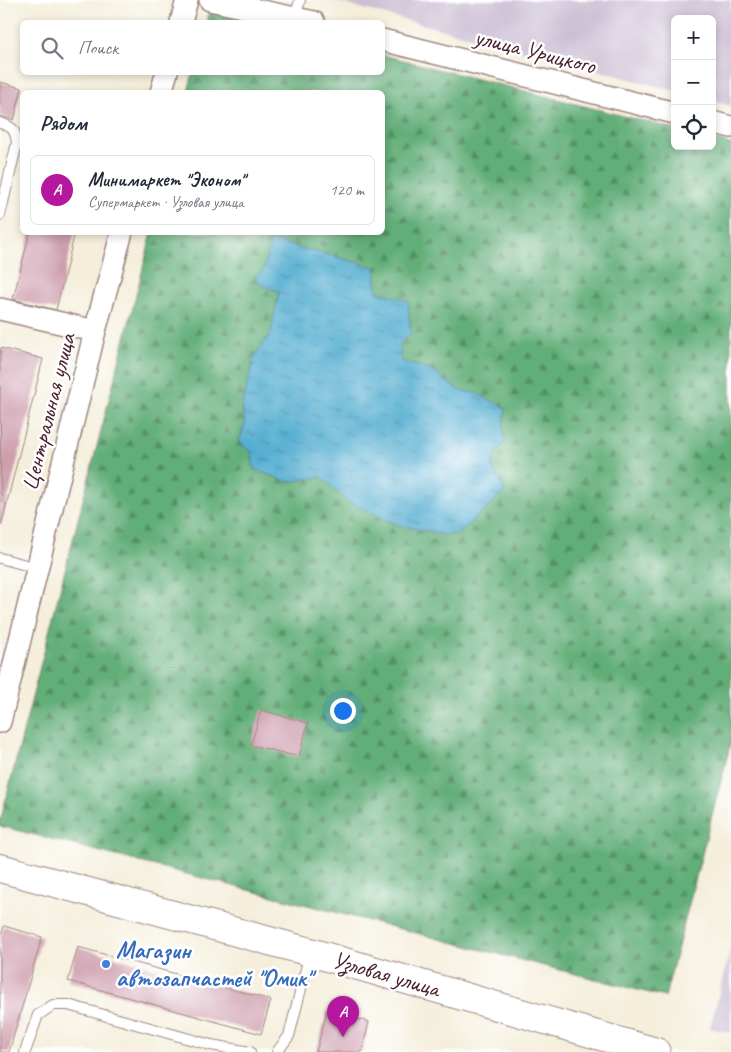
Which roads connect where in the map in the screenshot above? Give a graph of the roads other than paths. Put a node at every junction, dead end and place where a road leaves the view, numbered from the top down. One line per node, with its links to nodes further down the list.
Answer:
1 (187, 0): 4 (street)
2 (210, 0): 3 (street)
3 (303, 13)
4 (182, 20)
5 (385, 41): 8 (street, улица Урицкого)
6 (166, 75): 7 (street)
7 (162, 90)
8 (671, 112)
9 (0, 123): 12 (lane)
10 (716, 123): 11 (street)
11 (731, 127)
12 (0, 215)
13 (121, 235): 15 (street, Центральная улица)
14 (0, 309): 15 (street)
15 (95, 331): 17 (street, Центральная улица)
16 (0, 558): 17 (lane)
17 (37, 568): 18 (street, Центральная улица)
18 (0, 722)
19 (0, 868): 20 (street, Узловая улица)
20 (310, 952): 23 (lane); 24 (street, Узловая улица)
21 (25, 1052): 22 (lane)
22 (250, 1052)
23 (277, 1052)
24 (656, 1052)

